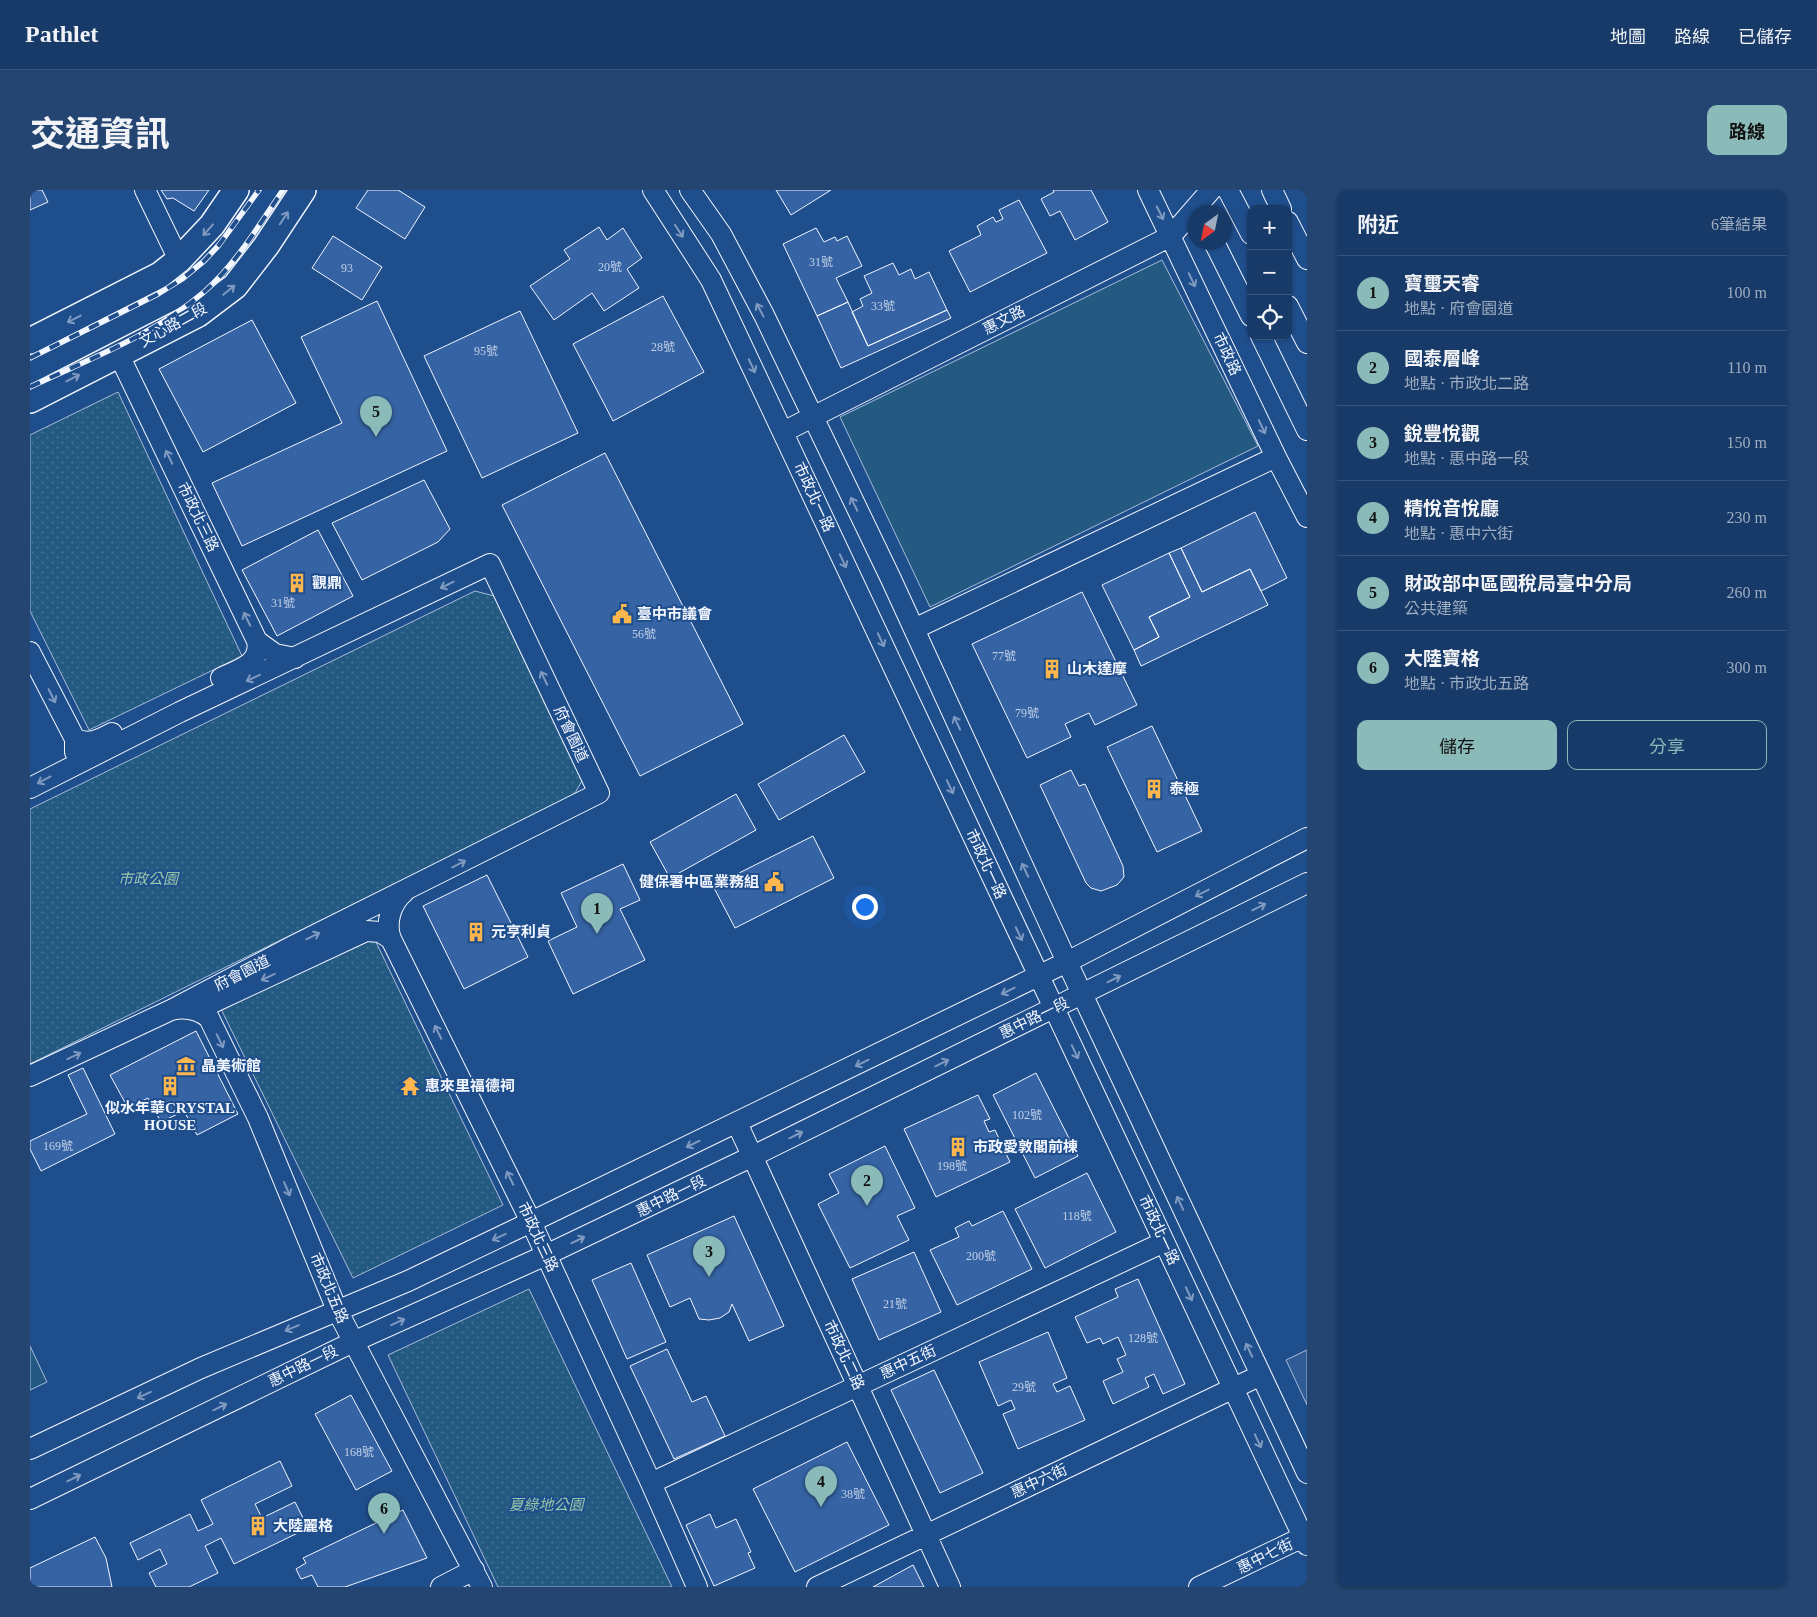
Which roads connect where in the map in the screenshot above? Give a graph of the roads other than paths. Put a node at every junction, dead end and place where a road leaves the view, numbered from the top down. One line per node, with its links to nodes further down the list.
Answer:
1 (145, 190): 17 (street)
2 (236, 190): 17 (main road, one-way to 17)
3 (303, 190): 23 (main road, 文心路二段, one-way to 3)
4 (653, 190): 27 (street, 市政北一路, one-way to 27)
5 (690, 190): 25 (street, 市政北一路, one-way to 5)
6 (1148, 190): 14 (street, 市政路, one-way to 14)
7 (1211, 190): 10 (street, 惠文路)
8 (1228, 190): 12 (street)
9 (1272, 190): 11 (street)
10 (1195, 203): 14 (street, 惠文路)
11 (1280, 205)
12 (1247, 226)
13 (1292, 230): 16 (street)
14 (1171, 236): 25 (street, 惠文路); 28 (street, 市政路, one-way to 28)
15 (1218, 250): 18 (street)
16 (1307, 258)
17 (180, 260): 21 (main road, one-way to 21)
18 (1247, 308)
19 (1292, 314): 22 (street)
20 (1263, 340): 26 (street)
21 (30, 342)
22 (1307, 343)
23 (119, 355): 24 (main road, 文心路二段, one-way to 23); 31 (street, 市政北三路, one-way to 23)
24 (30, 400)
25 (811, 417): 27 (street, 惠文路); 30 (street, 市政北一路, one-way to 25)
26 (1307, 430)
27 (783, 432): 44 (street, 市政北一路, one-way to 44)
28 (1276, 457): 29 (street, 市政路); 30 (street)
29 (1307, 517)
30 (914, 629): 43 (street, 市政北一路, one-way to 30)
31 (257, 641): 33 (street); 34 (street)
32 (30, 652): 35 (street, one-way to 35)
33 (294, 658): 34 (street, 府會園道, one-way to 34); 40 (street, 府會園道, one-way to 33)
34 (178, 706): 35 (street); 36 (street, 府會園道)
35 (74, 739): 36 (street)
36 (66, 768): 37 (street, 府會園道, one-way to 37)
37 (30, 788)
38 (1307, 838): 43 (street, one-way to 43)
39 (1307, 883): 45 (street, 惠中路一段, one-way to 39)
40 (404, 892): 41 (street, 市政北三路); 42 (street, 府會園道, one-way to 40)
41 (391, 939): 42 (street); 52 (street, 市政北三路, one-way to 41)
42 (297, 954): 47 (street, 府會園道); 48 (street, one-way to 48)
43 (1067, 962): 44 (street); 45 (street, 市政北一路)
44 (1039, 976): 46 (street, 市政北一路); 50 (street, one-way to 50)
45 (1082, 994): 46 (street, 惠中路一段); 57 (street, 市政北一路, one-way to 45)
46 (1054, 1008): 51 (street, 惠中路一段, one-way to 46); 53 (street, 市政北一路, one-way to 53)
47 (171, 1010): 48 (street); 49 (street, 府會園道, one-way to 47)
48 (208, 1018): 55 (street, 市政北五路, one-way to 55)
49 (30, 1076)
50 (737, 1123): 51 (street, 市政北二路); 52 (street, one-way to 52)
51 (753, 1156): 54 (street, 惠中路一段, one-way to 51); 58 (street, 市政北二路)
52 (531, 1222): 54 (street, 市政北三路); 55 (street, one-way to 55)
53 (1164, 1242): 58 (street, 惠中五街); 59 (street, 市政北一路, one-way to 59)
54 (546, 1255): 56 (street, 惠中路一段, one-way to 54); 62 (street, 市政北三路)
55 (337, 1310): 56 (street, 市政北五路); 60 (street, one-way to 60)
56 (353, 1342): 63 (street, 惠中路一段, one-way to 56); 66 (street, 市政北五路)
57 (1261, 1375): 59 (street, 惠中六街); 61 (street, 市政北一路)
58 (858, 1386): 62 (street, 惠中五街); 64 (street, 市政北二路)
59 (1234, 1388): 64 (street, 惠中六街); 65 (street, 市政北一路, one-way to 65)
60 (30, 1449)
61 (1307, 1473)
62 (652, 1483): 68 (street, 市政北三路)
63 (30, 1499)
64 (926, 1535): 69 (street, 惠中六街); 70 (street, 市政北二路)
65 (1305, 1541): 71 (street, 惠中七街)
66 (478, 1579): 67 (street)
67 (441, 1587)
68 (697, 1587)
69 (817, 1587)
70 (950, 1587)
71 (1199, 1587)

